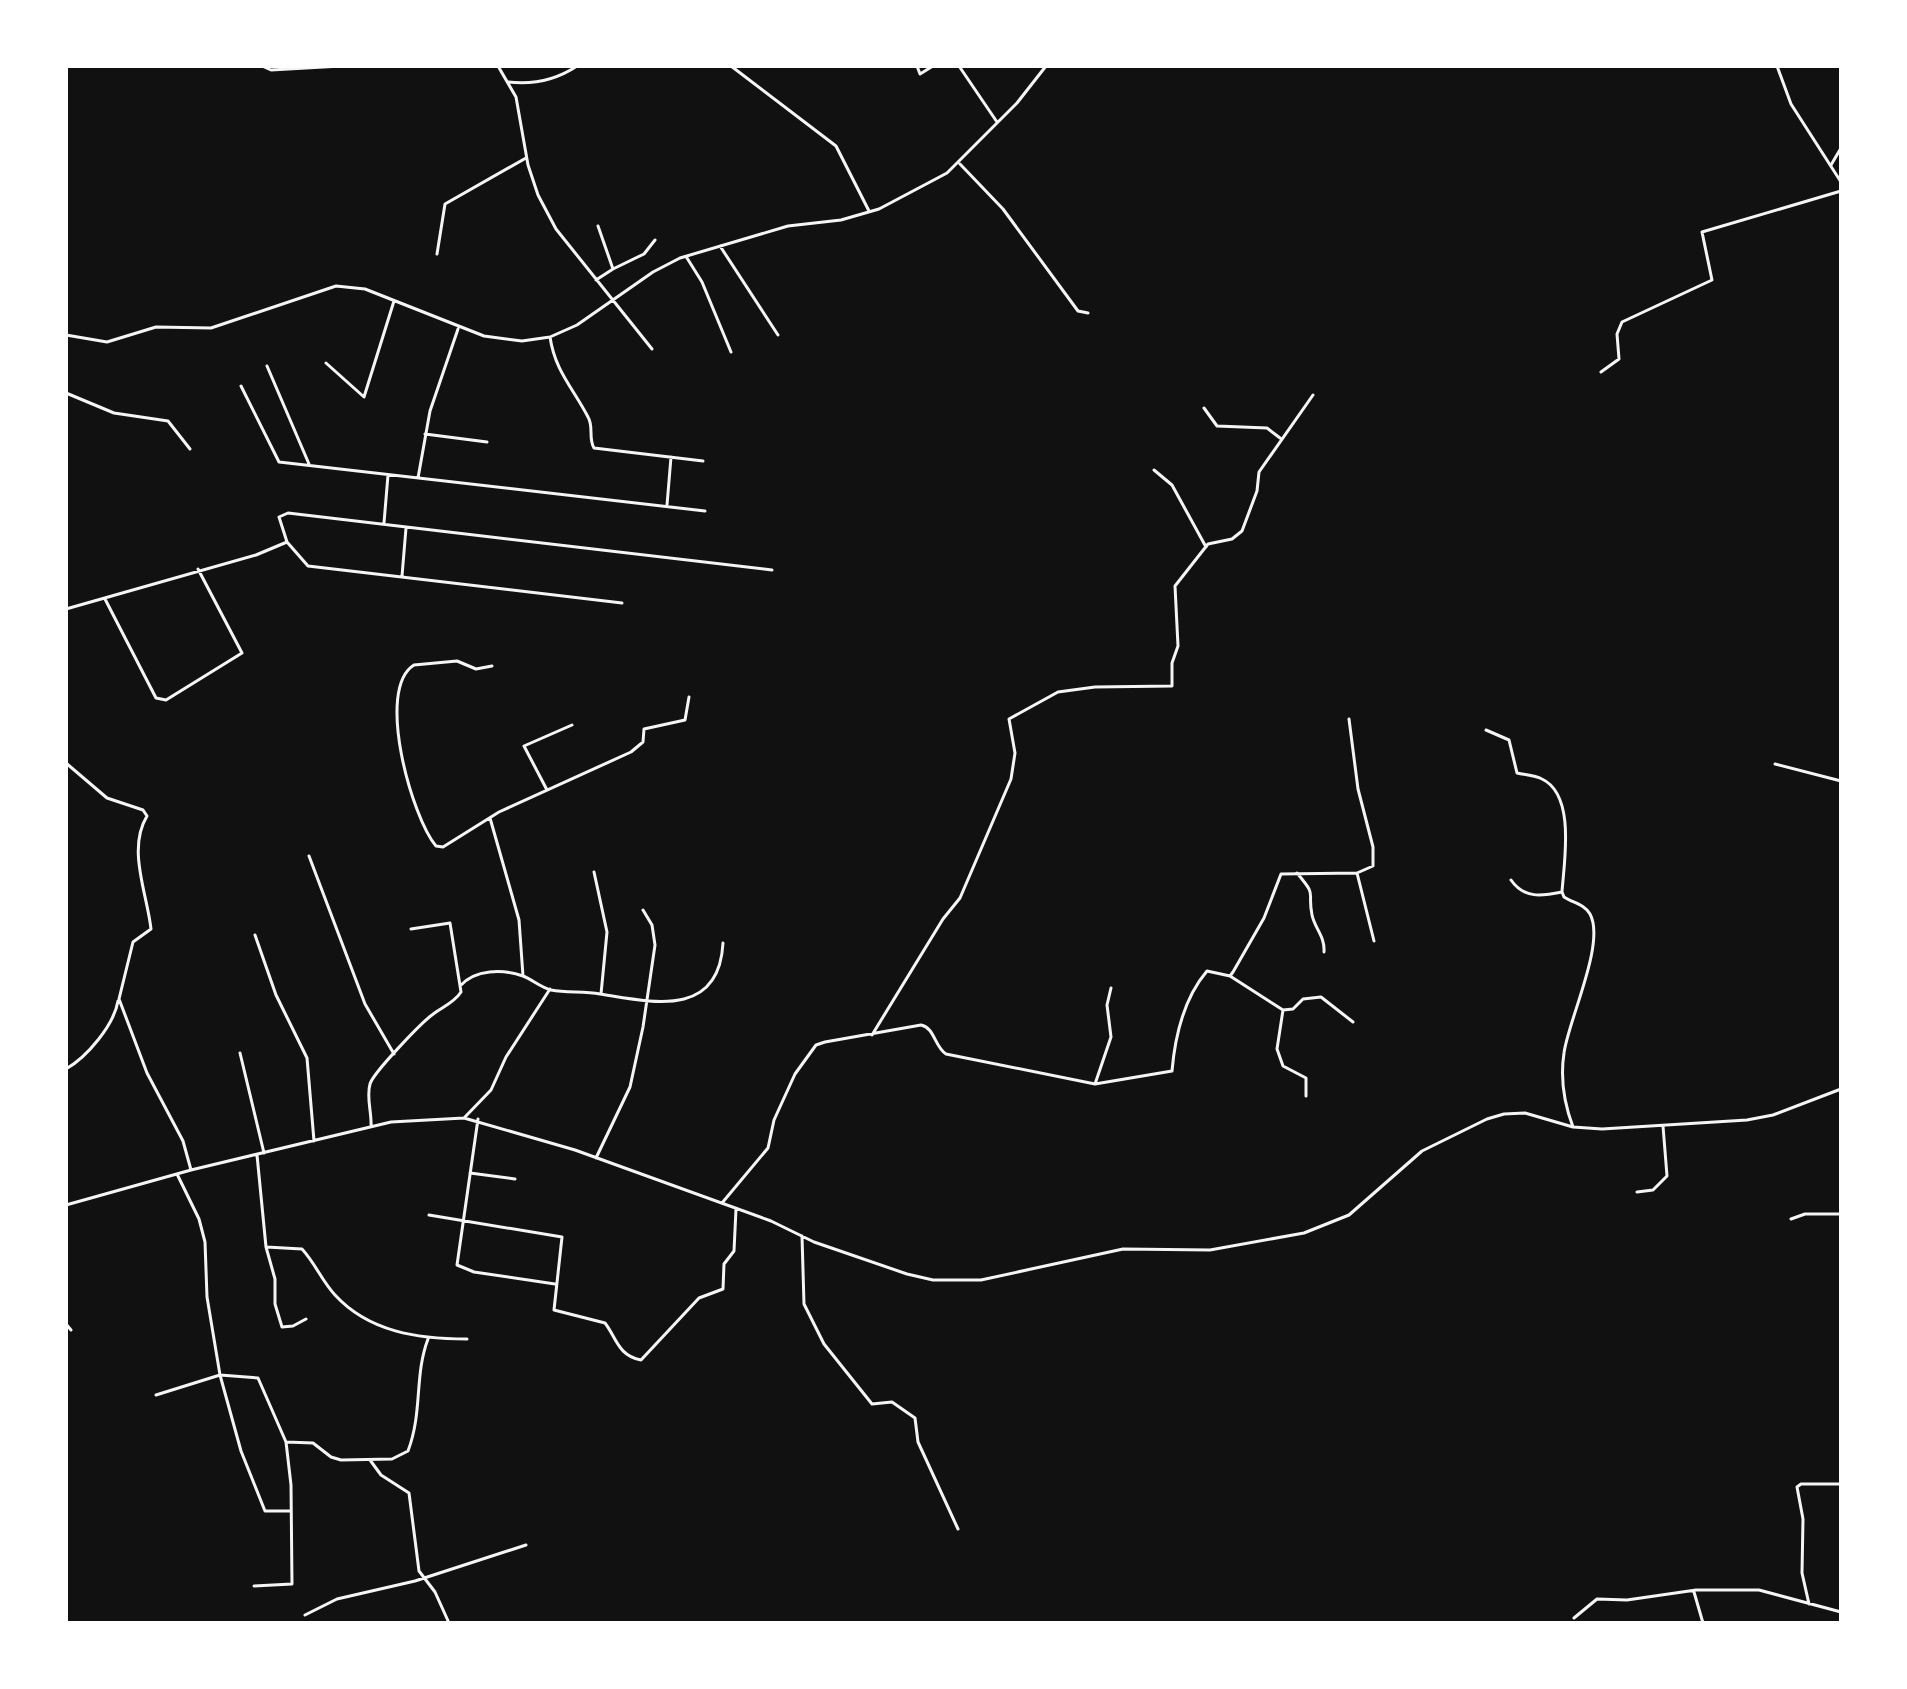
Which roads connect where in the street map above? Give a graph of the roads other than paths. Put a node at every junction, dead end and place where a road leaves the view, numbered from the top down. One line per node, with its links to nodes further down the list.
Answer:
1 (262, 66): 2 (street)
2 (341, 66)
3 (498, 66): 11 (street)
4 (577, 66): 11 (street)
5 (731, 66): 19 (street)
6 (917, 66): 7 (street)
7 (933, 66)
8 (959, 66): 12 (street)
9 (1046, 66): 12 (street)
10 (1777, 66): 16 (street)
11 (508, 82): 14 (street)
12 (998, 124): 15 (street)
13 (1841, 148): 16 (street)
14 (526, 158): 23 (street); 26 (street)
15 (960, 164): 19 (street); 29 (street)
16 (1831, 165): 17 (street)
17 (1841, 182)
18 (1841, 191): 38 (street)
19 (869, 211): 22 (street)
20 (598, 226): 25 (street)
21 (655, 240): 25 (street)
22 (720, 246): 24 (street); 32 (street)
23 (437, 254)
24 (686, 256): 27 (street); 35 (street)
25 (613, 269): 26 (street)
26 (596, 280): 27 (street)
27 (611, 300): 33 (street); 34 (street)
28 (394, 301): 30 (street); 31 (street); 36 (street)
29 (1088, 313)
30 (458, 329): 33 (street); 43 (street)
31 (66, 335)
32 (778, 335)
33 (550, 337): 47 (street)
34 (652, 349)
35 (731, 352)
36 (326, 363)
37 (267, 366): 49 (street)
38 (1601, 372)
39 (241, 386): 49 (street)
40 (66, 393): 46 (street)
41 (1313, 395): 44 (street)
42 (1204, 408): 44 (street)
43 (425, 434): 45 (street); 52 (street)
44 (1280, 438): 58 (street)
45 (487, 442)
46 (190, 449)
47 (671, 457): 48 (street); 53 (street)
48 (703, 461)
49 (309, 464): 51 (street)
50 (1154, 470): 58 (street)
51 (388, 475): 52 (street); 55 (street)
52 (418, 478): 53 (street)
53 (667, 507): 54 (street)
54 (705, 511)
55 (383, 524): 56 (street); 57 (street)
56 (406, 528): 60 (street); 61 (street)
57 (287, 542): 59 (street); 61 (street)
58 (1206, 547): 97 (street)
59 (198, 569): 62 (street); 62 (street)
60 (772, 570)
61 (402, 576): 63 (street)
62 (105, 599): 64 (street)
63 (622, 603)
64 (66, 609)
65 (492, 666): 74 (street)
66 (689, 697): 73 (street)
67 (1349, 719): 78 (street)
68 (572, 725): 73 (street)
69 (1486, 730): 80 (street)
70 (66, 763): 93 (street)
71 (1775, 764): 72 (street)
72 (1841, 781)
73 (547, 790): 74 (street)
74 (490, 818): 87 (street)
75 (309, 856): 99 (street)
76 (594, 872): 92 (street)
77 (1297, 873): 78 (street); 86 (street); 88 (street)
78 (1357, 873): 84 (street)
79 (1511, 880): 80 (street)
80 (1562, 892): 108 (street)
81 (643, 910): 94 (street)
82 (411, 929): 89 (street)
83 (255, 935): 109 (street)
84 (1374, 941)
85 (723, 943): 94 (street)
86 (1324, 952)
87 (523, 976): 89 (street); 91 (street)
88 (1230, 976): 95 (street); 101 (street)
89 (460, 986): 99 (street)
90 (1111, 988): 101 (street)
91 (550, 989): 92 (street); 104 (street)
92 (601, 994): 94 (street)
93 (119, 999): 100 (street); 113 (street)
94 (647, 1003): 112 (street)
95 (1283, 1010): 96 (street); 103 (street)
96 (1353, 1022)
97 (872, 1035): 101 (street); 118 (street)
98 (240, 1053): 110 (street)
99 (394, 1054): 107 (street)
100 (66, 1069)
101 (1095, 1084)
102 (1841, 1089): 106 (street)
103 (1306, 1096)
104 (464, 1118): 105 (street); 107 (street)
105 (478, 1119): 112 (street); 114 (street)
106 (1663, 1126): 108 (street); 117 (street)
107 (371, 1127): 109 (street)
108 (1573, 1127): 125 (street)
109 (314, 1141): 110 (street)
110 (264, 1153): 111 (street)
111 (257, 1155): 113 (street); 126 (street)
112 (596, 1158): 118 (street)
113 (191, 1170): 115 (street)
114 (470, 1173): 116 (street); 123 (street)
115 (177, 1174): 119 (street); 133 (street)
116 (515, 1179)
117 (1637, 1192)
118 (722, 1203): 120 (street)
119 (66, 1205)
120 (736, 1209): 125 (street); 127 (street)
121 (1841, 1214): 124 (street)
122 (429, 1215): 123 (street)
123 (462, 1219): 127 (street); 127 (street)
124 (1791, 1219)
125 (802, 1236): 139 (street)
126 (266, 1247): 128 (street); 131 (street)
127 (556, 1284)
128 (306, 1319)
129 (66, 1324): 130 (street)
130 (71, 1330)
131 (428, 1339): 132 (street); 136 (street)
132 (467, 1339)
133 (220, 1375): 134 (street); 135 (street); 138 (street)
134 (156, 1395)
135 (286, 1442): 136 (street); 138 (street)
136 (370, 1460): 141 (street)
137 (1841, 1484): 144 (street)
138 (291, 1511): 142 (street)
139 (958, 1529)
140 (526, 1545): 141 (street)
141 (423, 1577): 146 (street); 148 (street)
142 (254, 1586)
143 (1694, 1591): 144 (street); 147 (street); 149 (street)
144 (1809, 1604): 145 (street)
145 (1841, 1612)
146 (305, 1615)
147 (1574, 1618)
148 (449, 1623)
149 (1703, 1623)

